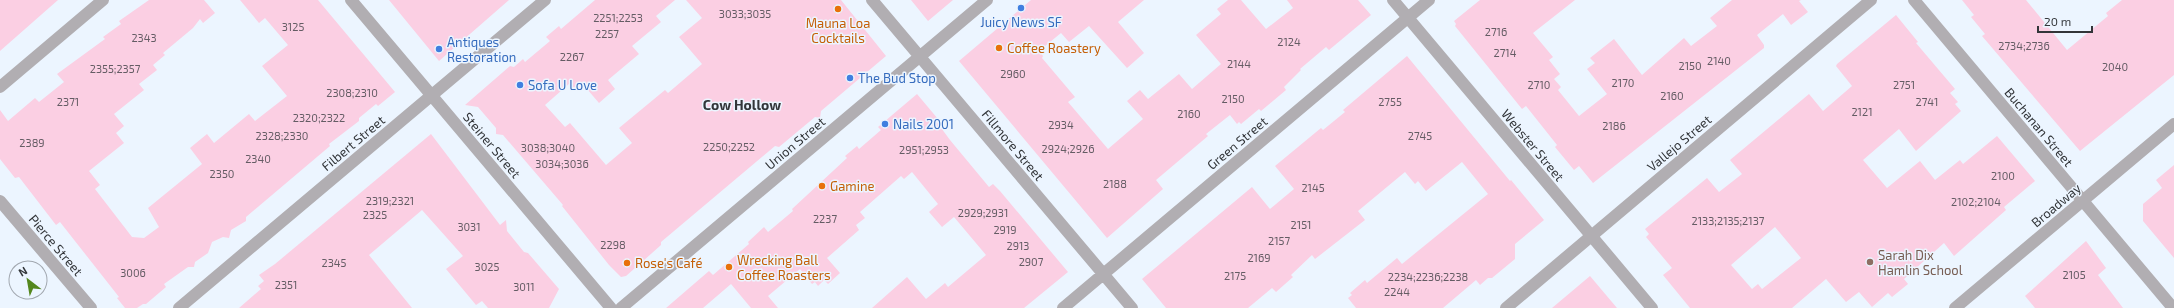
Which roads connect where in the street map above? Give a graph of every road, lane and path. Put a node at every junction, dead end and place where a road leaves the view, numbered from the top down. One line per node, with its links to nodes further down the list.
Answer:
1 (103, 0): 12 (street)
2 (351, 0): 13 (street, Steiner Street)
3 (545, 0): 13 (street, Filbert Street)
4 (872, 0): 11 (street, Fillmore Street)
5 (986, 0): 11 (street, Union Street)
6 (1393, 0): 10 (street, Webster Street)
7 (1429, 0): 10 (street, Green Street)
8 (1871, 0): 17 (street, Vallejo Street)
9 (1914, 0): 16 (street, Buchanan Street)
10 (1408, 18): 17 (street, Webster Street); 18 (street, Green Street)
11 (919, 56): 18 (street, Fillmore Street); 22 (street, Union Street)
12 (0, 86)
13 (432, 95): 20 (street, Filbert Street); 21 (street, Steiner Street)
14 (2174, 124): 16 (street, Broadway)
15 (0, 201): 19 (street, Pierce Street)
16 (2082, 201): 27 (street, Broadway); 28 (street, Buchanan Street)
17 (1592, 236): 25 (street, Vallejo Street); 26 (street, Webster Street)
18 (1103, 274): 23 (street, Green Street); 24 (street, Fillmore Street)
19 (90, 308)
20 (179, 308)
21 (611, 308)
22 (621, 308)
23 (1063, 308)
24 (1132, 308)
25 (1506, 308)
26 (1652, 308)
27 (1955, 308)
28 (2173, 308)

